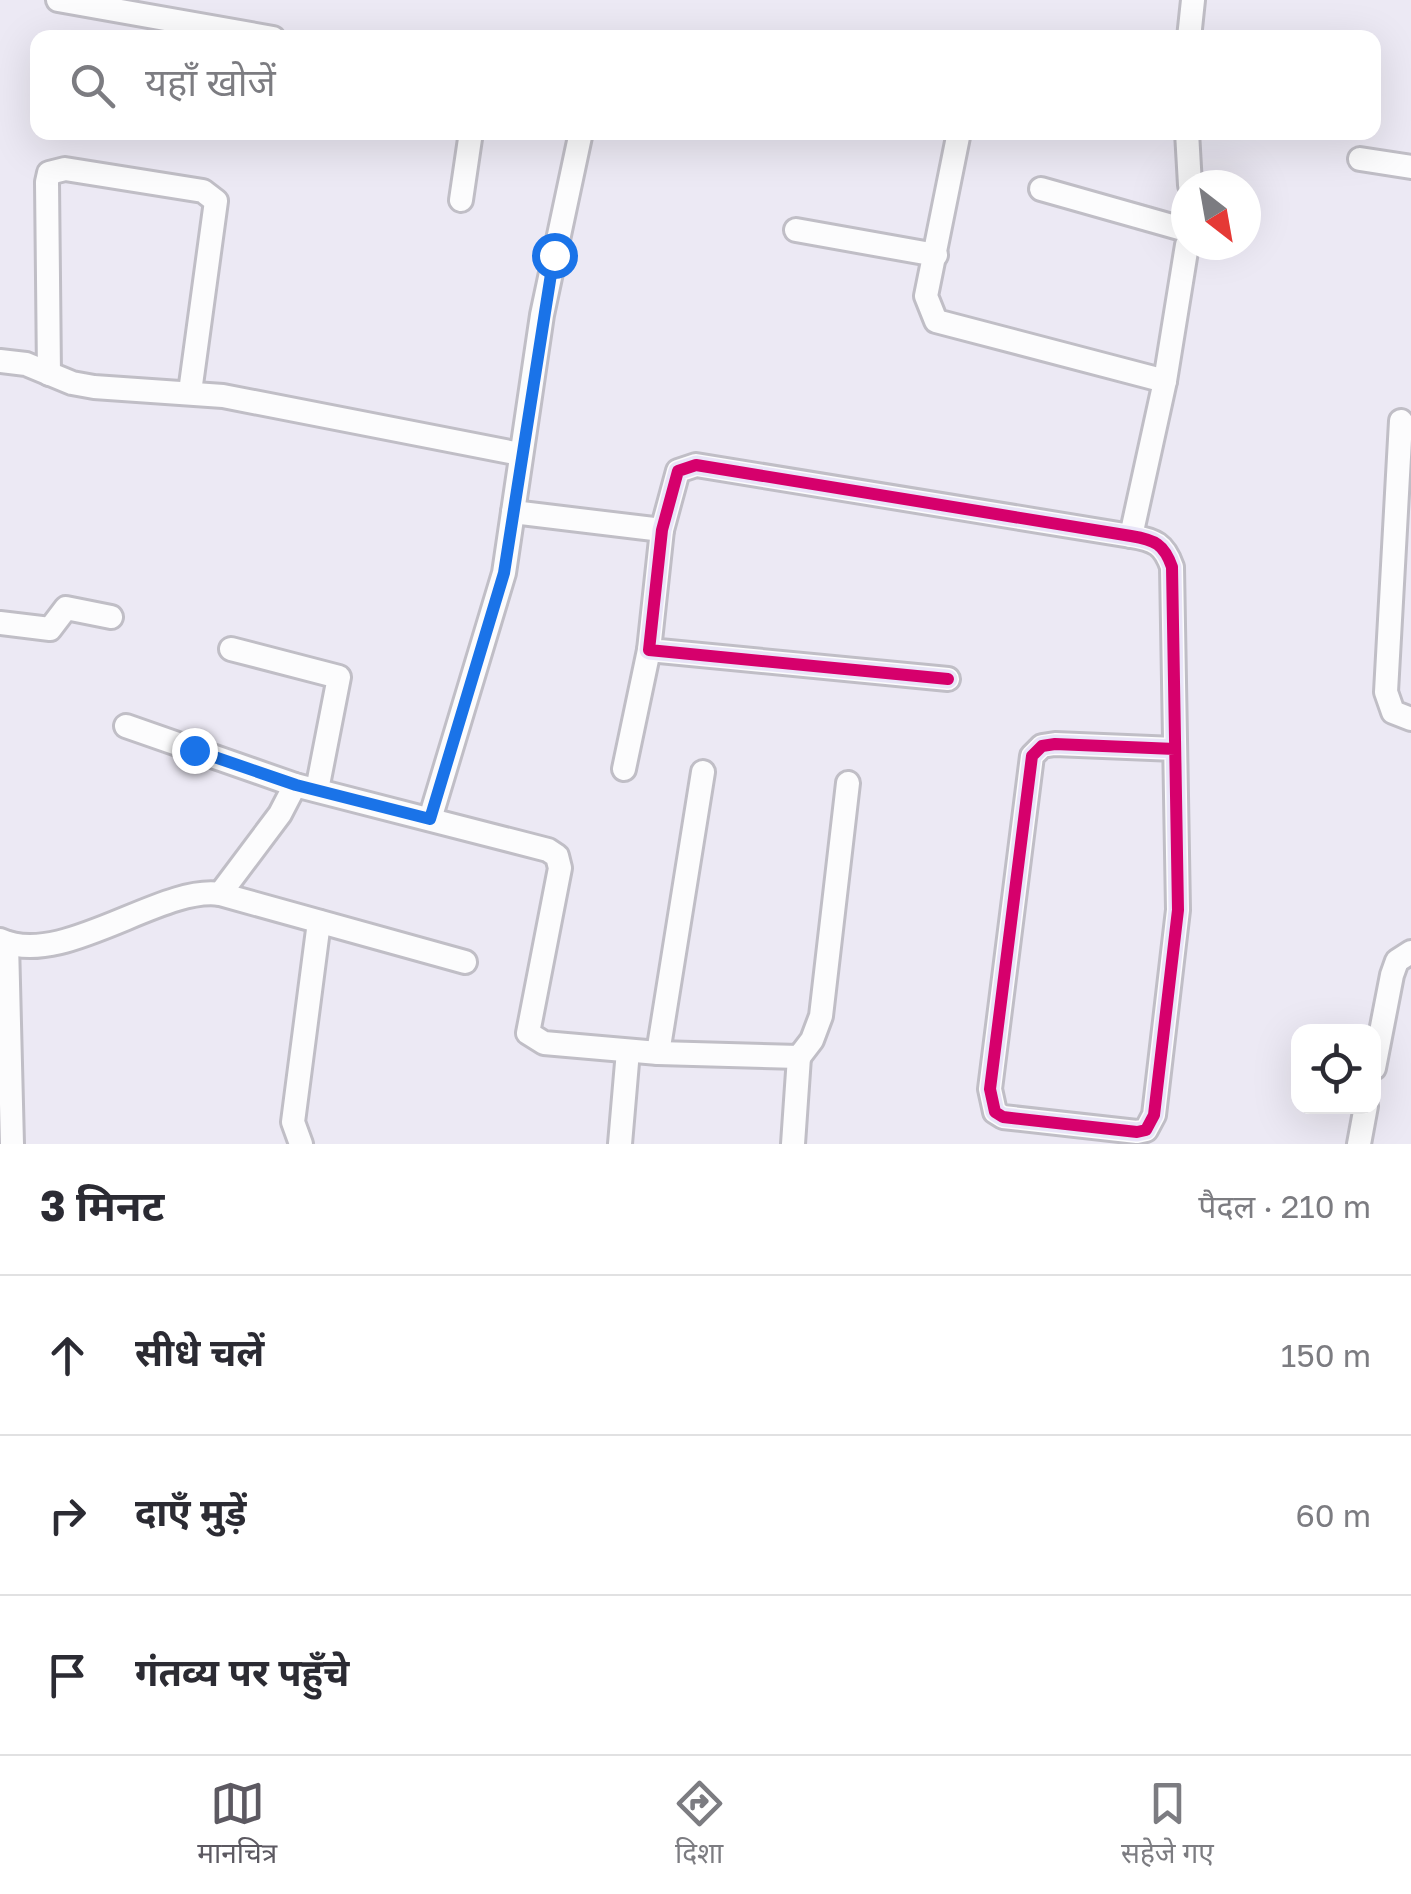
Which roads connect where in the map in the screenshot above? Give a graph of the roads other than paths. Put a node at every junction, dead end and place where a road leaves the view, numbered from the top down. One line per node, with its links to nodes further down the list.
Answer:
1 (58, 0): 3 (street)
2 (1193, 0): 4 (street)
3 (228, 30)
4 (1190, 30)
5 (469, 140): 13 (street)
6 (579, 140): 23 (street)
7 (958, 140): 16 (street)
8 (1187, 140): 11 (street)
9 (1360, 160): 10 (street)
10 (1411, 167)
11 (1189, 170)
12 (1042, 189): 14 (street)
13 (461, 200)
14 (1171, 226)
15 (796, 230): 16 (street)
16 (936, 255): 20 (street)
17 (1184, 260): 20 (street)
18 (0, 362): 19 (street)
19 (50, 374): 21 (street); 21 (street)
20 (1165, 381): 27 (street)
21 (190, 392): 23 (street)
22 (1401, 421): 24 (street)
23 (520, 454): 25 (street)
24 (1404, 484): 33 (street)
25 (513, 512): 26 (street); 40 (street)
26 (662, 530): 27 (street); 31 (street)
27 (1131, 536): 35 (street)
28 (111, 617): 29 (street)
29 (0, 624)
30 (231, 649): 39 (street)
31 (648, 650): 32 (street); 36 (street)
32 (948, 679)
33 (1411, 720)
34 (126, 726): 39 (street)
35 (1175, 750): 35 (street)
36 (624, 769)
37 (703, 772): 48 (street)
38 (848, 784): 49 (street)
39 (306, 788): 40 (street); 41 (street)
40 (430, 819): 47 (street)
41 (220, 894): 42 (street); 43 (street)
42 (319, 922): 45 (street); 52 (street)
43 (4, 941): 51 (street)
44 (1411, 952): 46 (street)
45 (466, 962)
46 (1381, 1031)
47 (628, 1051): 48 (street); 53 (street)
48 (658, 1054): 49 (street)
49 (798, 1057): 54 (street)
50 (1364, 1114): 55 (street)
51 (12, 1144)
52 (302, 1144)
53 (620, 1144)
54 (793, 1144)
55 (1358, 1144)

